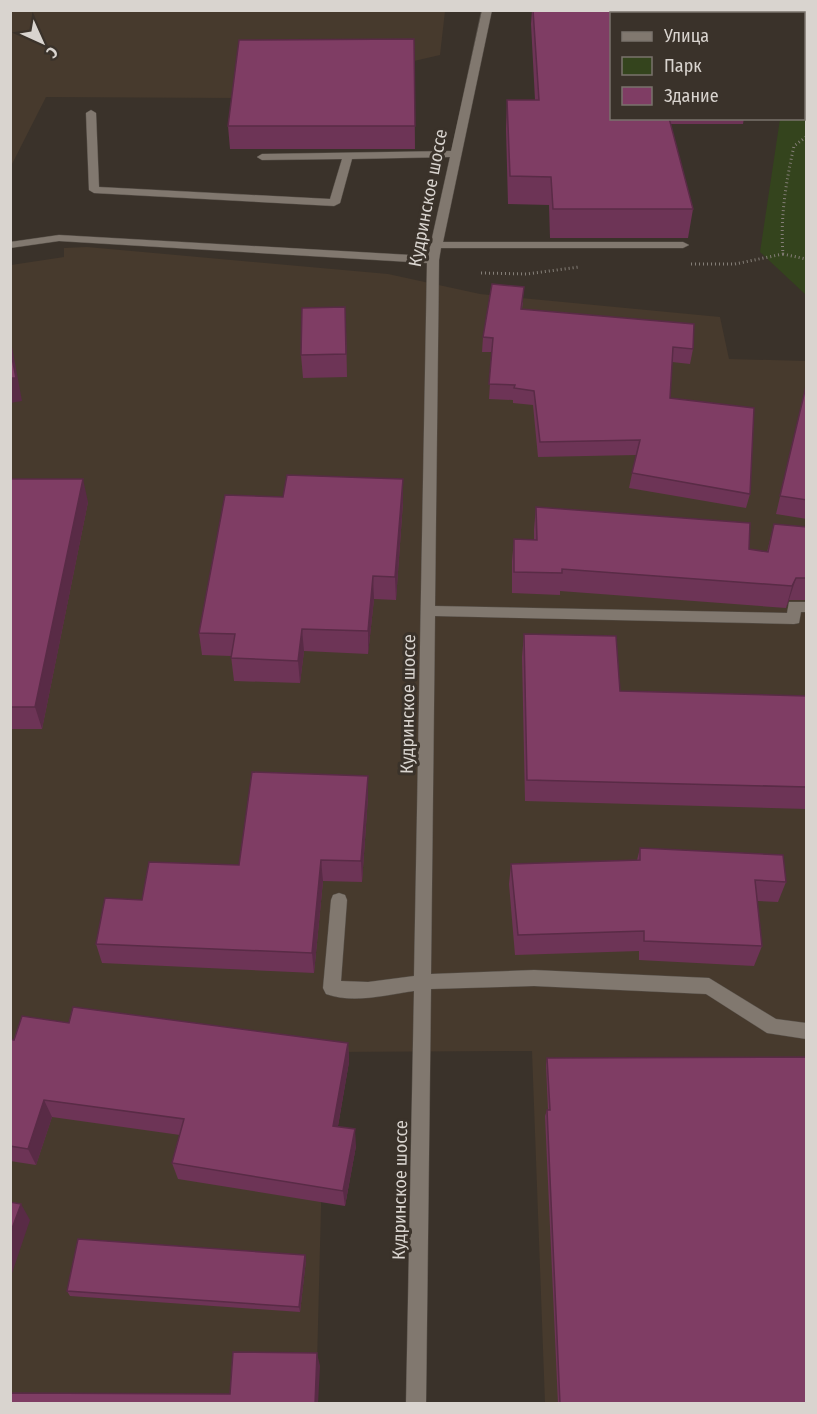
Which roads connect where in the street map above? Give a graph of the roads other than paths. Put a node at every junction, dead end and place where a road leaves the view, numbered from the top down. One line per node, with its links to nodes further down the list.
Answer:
1 (487, 10): 3 (street, Кудринское шоссе)
2 (91, 113): 4 (street)
3 (456, 154): 4 (street); 8 (street, Кудринское шоссе)
4 (348, 155): 5 (street)
5 (262, 157)
6 (10, 245): 8 (street)
7 (683, 245): 8 (street)
8 (435, 253): 10 (street, Кудринское шоссе)
9 (807, 607): 10 (street)
10 (429, 611): 12 (street, Кудринское шоссе)
11 (339, 900): 12 (street)
12 (423, 982): 13 (street); 14 (street, Кудринское шоссе)
13 (807, 1031)
14 (416, 1404)

